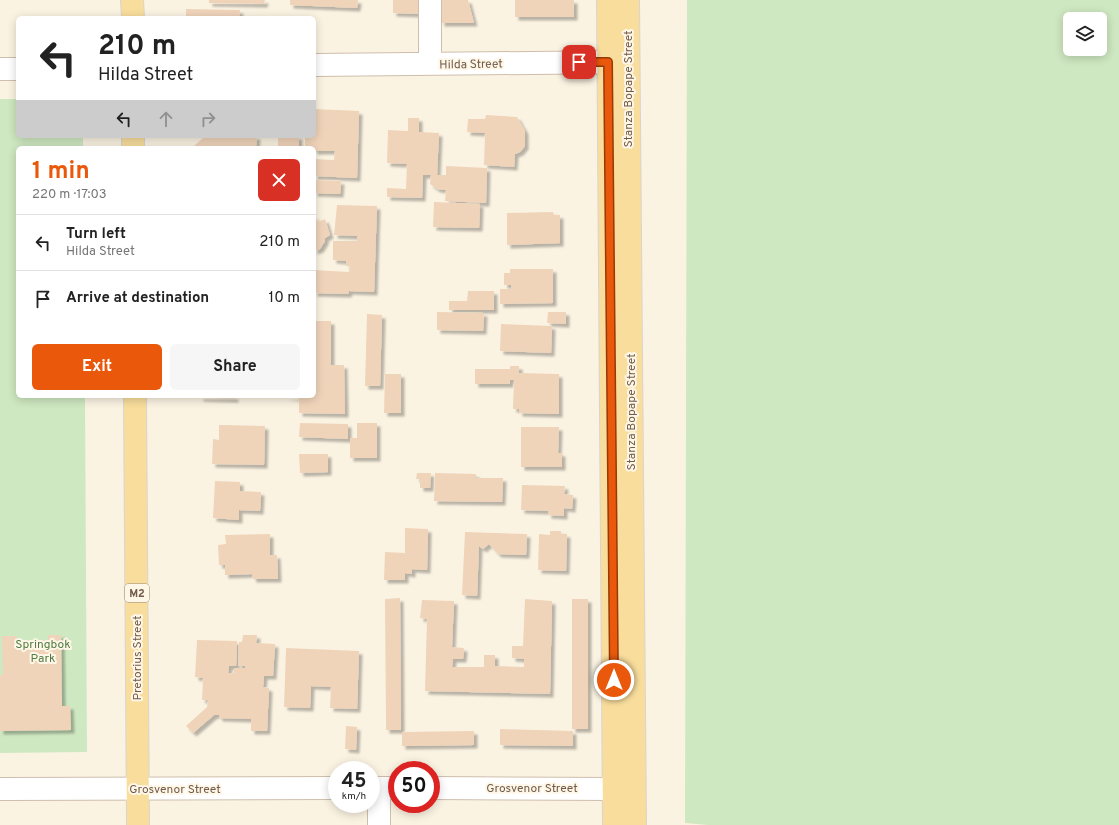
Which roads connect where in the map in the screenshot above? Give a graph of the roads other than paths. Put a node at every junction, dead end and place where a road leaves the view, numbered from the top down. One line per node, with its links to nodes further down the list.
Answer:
1 (132, 0): 5 (main road)
2 (430, 0): 7 (street)
3 (608, 0): 6 (main road, Stanza Bopape Street)
4 (628, 0): 6 (main road, Stanza Bopape Street)
5 (132, 16)
6 (618, 62): 7 (street, Hilda Street); 16 (main road, Stanza Bopape Street)
7 (430, 64): 8 (street, Hilda Street)
8 (316, 66)
9 (0, 69): 10 (street)
10 (16, 69)
11 (135, 398): 17 (main road, Pretorius Street / M2)
12 (4, 788): 17 (street, Grosvenor Street)
13 (328, 788): 17 (street, Grosvenor Street)
14 (382, 788): 19 (street)
15 (440, 788): 16 (street, Grosvenor Street)
16 (624, 788): 20 (main road, Stanza Bopape Street); 21 (main road, Stanza Bopape Street)
17 (138, 789): 18 (main road, Pretorius Street / M2)
18 (138, 825)
19 (379, 825)
20 (614, 825)
21 (634, 825)

